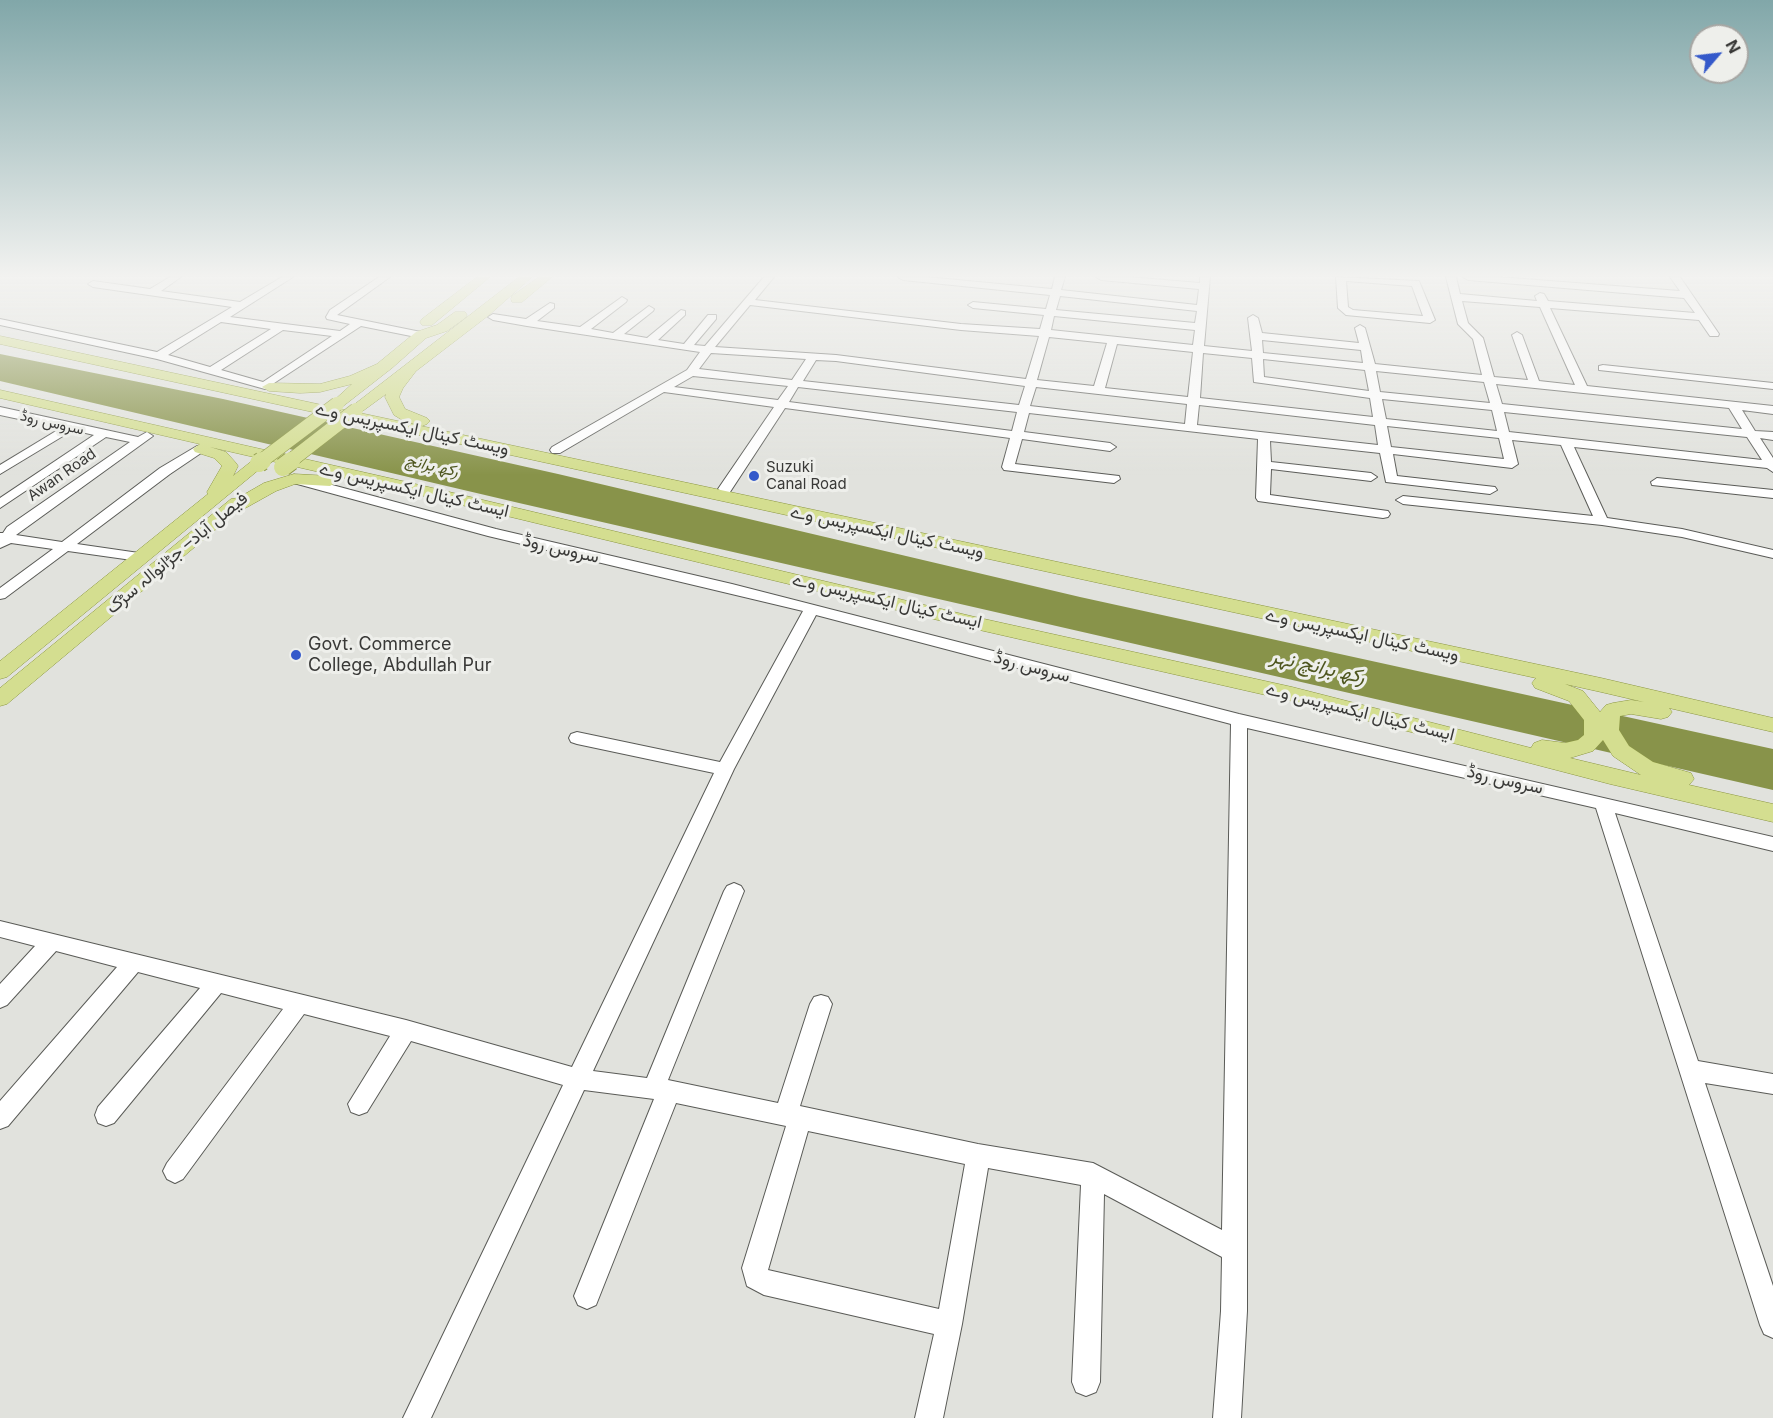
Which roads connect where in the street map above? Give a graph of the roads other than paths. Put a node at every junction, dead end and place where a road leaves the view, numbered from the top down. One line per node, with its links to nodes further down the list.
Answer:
1 (15, 343): 83 (main road, ویسٹ کینال ایکسپریس وے)
2 (18, 343): 39 (main road)
3 (99, 343): 27 (street)
4 (180, 343): 27 (street)
5 (256, 343): 33 (street)
6 (328, 343): 39 (street)
7 (413, 343): 30 (main road)
8 (443, 343): 29 (main road)
9 (663, 343): 22 (street)
10 (690, 343): 22 (street)
11 (714, 343): 25 (street)
12 (1042, 343): 36 (street)
13 (1112, 343): 42 (street)
14 (1143, 343): 24 (street)
15 (1199, 343): 24 (street)
16 (1257, 343): 26 (street)
17 (1328, 343): 23 (street)
18 (1365, 343): 23 (street)
19 (1479, 343): 35 (street)
20 (1520, 343): 38 (street)
21 (1561, 343): 43 (street)
22 (687, 347): 25 (street)
23 (1366, 347): 31 (street)
24 (1198, 349): 26 (street); 46 (street)
25 (708, 350): 28 (street); 34 (street)
26 (1256, 355): 31 (street); 45 (street)
27 (159, 356): 33 (street)
28 (813, 357): 36 (street); 37 (street)
29 (414, 364): 67 (main road); 71 (main road, فیصل آباد– جڑانوالہ سڑک, bridge)
30 (387, 365): 39 (main road); 80 (main road, فیصل آباد– جڑانوالہ سڑک, bridge)
31 (1368, 366): 35 (street); 45 (street)
32 (1603, 368): 40 (street)
33 (212, 371): 39 (street)
34 (692, 372): 37 (street); 41 (street)
35 (1488, 380): 38 (street); 48 (street)
36 (1031, 382): 42 (street); 50 (street)
37 (794, 383): 47 (street); 50 (street)
38 (1534, 385): 43 (street)
39 (265, 386)
40 (1773, 386)
41 (664, 389): 47 (street); 67 (street)
42 (1099, 390): 46 (street)
43 (1583, 390): 49 (street)
44 (0, 395): 54 (main road); 90 (main road, ایسٹ کینال ایکسپریس وے)
45 (1376, 395): 48 (street); 53 (street)
46 (1193, 401): 53 (street); 55 (street)
47 (780, 404): 58 (street); 75 (street)
48 (1495, 405): 56 (street); 60 (street)
49 (1733, 405): 51 (street); 56 (street)
50 (1024, 408): 55 (street); 58 (street)
51 (1773, 410)
52 (0, 411): 54 (street, سروس روڈ)
53 (1380, 420): 60 (street); 66 (street)
54 (79, 426): 57 (street, سروس روڈ); 62 (main road); 70 (street)
55 (1191, 427): 59 (street)
56 (1751, 433): 61 (street); 69 (street)
57 (103, 435): 62 (street, سروس روڈ); 79 (street)
58 (1017, 435): 64 (street); 73 (street)
59 (1264, 435): 66 (street); 68 (street)
60 (1504, 435): 63 (street); 66 (street)
61 (1773, 436)
62 (143, 439): 65 (main road); 84 (street, Awan Road)
63 (1566, 442): 69 (street); 82 (street)
64 (1110, 447)
65 (201, 449): 80 (main road); 85 (street)
66 (1386, 449): 76 (street)
67 (556, 450): 75 (main road)
68 (1265, 465): 72 (street); 81 (street)
69 (1772, 466)
70 (0, 470)
71 (288, 473): 89 (street, سروس روڈ); 90 (main road); 94 (main road, فیصل آباد– جڑانوالہ سڑک)
72 (1371, 477)
73 (1114, 479)
74 (1657, 482): 77 (street)
75 (724, 489): 83 (main road)
76 (1490, 490)
77 (1773, 494)
78 (1403, 500): 82 (street)
79 (0, 504)
80 (205, 507): 87 (main road, فیصل آباد– جڑانوالہ سڑک)
81 (1383, 514)
82 (1602, 521): 86 (street)
83 (860, 526): 91 (main road, ویسٹ کینال ایکسپریس وے)
84 (3, 539): 85 (street)
85 (64, 547): 87 (street); 88 (street)
86 (1773, 554)
87 (139, 557): 92 (main road, فیصل آباد– جڑانوالہ سڑک)
88 (0, 595)
89 (811, 610): 95 (street, سروس روڈ); 99 (street)
90 (975, 623): 93 (main road, ایسٹ کینال ایکسپریس وے)
91 (1306, 623): 93 (main road); 96 (main road, ویسٹ کینال ایکسپریس وے)
92 (0, 672)
93 (1292, 694): 102 (main road, ایسٹ کینال ایکسپریس وے)
94 (0, 699)
95 (1239, 720): 100 (street, سروس روڈ); 124 (street)
96 (1773, 725)
97 (1773, 732): 101 (main road)
98 (577, 738): 99 (street)
99 (726, 769): 114 (street)
100 (1603, 802): 103 (street, سروس روڈ); 113 (street)
101 (1773, 804)
102 (1773, 813)
103 (1773, 844)
104 (734, 891): 116 (street)
105 (0, 929): 106 (street)
106 (52, 942): 107 (street); 109 (street)
107 (134, 962): 108 (street); 120 (street)
108 (217, 983): 110 (street); 118 (street)
109 (0, 999)
110 (300, 1004): 112 (street); 122 (street)
111 (821, 1004): 119 (street)
112 (406, 1030): 114 (street); 117 (street)
113 (1691, 1070): 115 (street); 127 (street)
114 (578, 1079): 116 (street); 129 (street)
115 (1773, 1084)
116 (661, 1089): 119 (street); 125 (street)
117 (359, 1104)
118 (106, 1115)
119 (793, 1115): 121 (street); 126 (street)
120 (0, 1118)
121 (978, 1155): 123 (street); 126 (street)
122 (175, 1171)
123 (1093, 1175): 124 (street); 128 (street)
124 (1235, 1250): 131 (street)
125 (587, 1296)
126 (949, 1324): 130 (street)
127 (1773, 1325)
128 (1086, 1382)
129 (417, 1418)
130 (929, 1418)
131 (1227, 1418)

